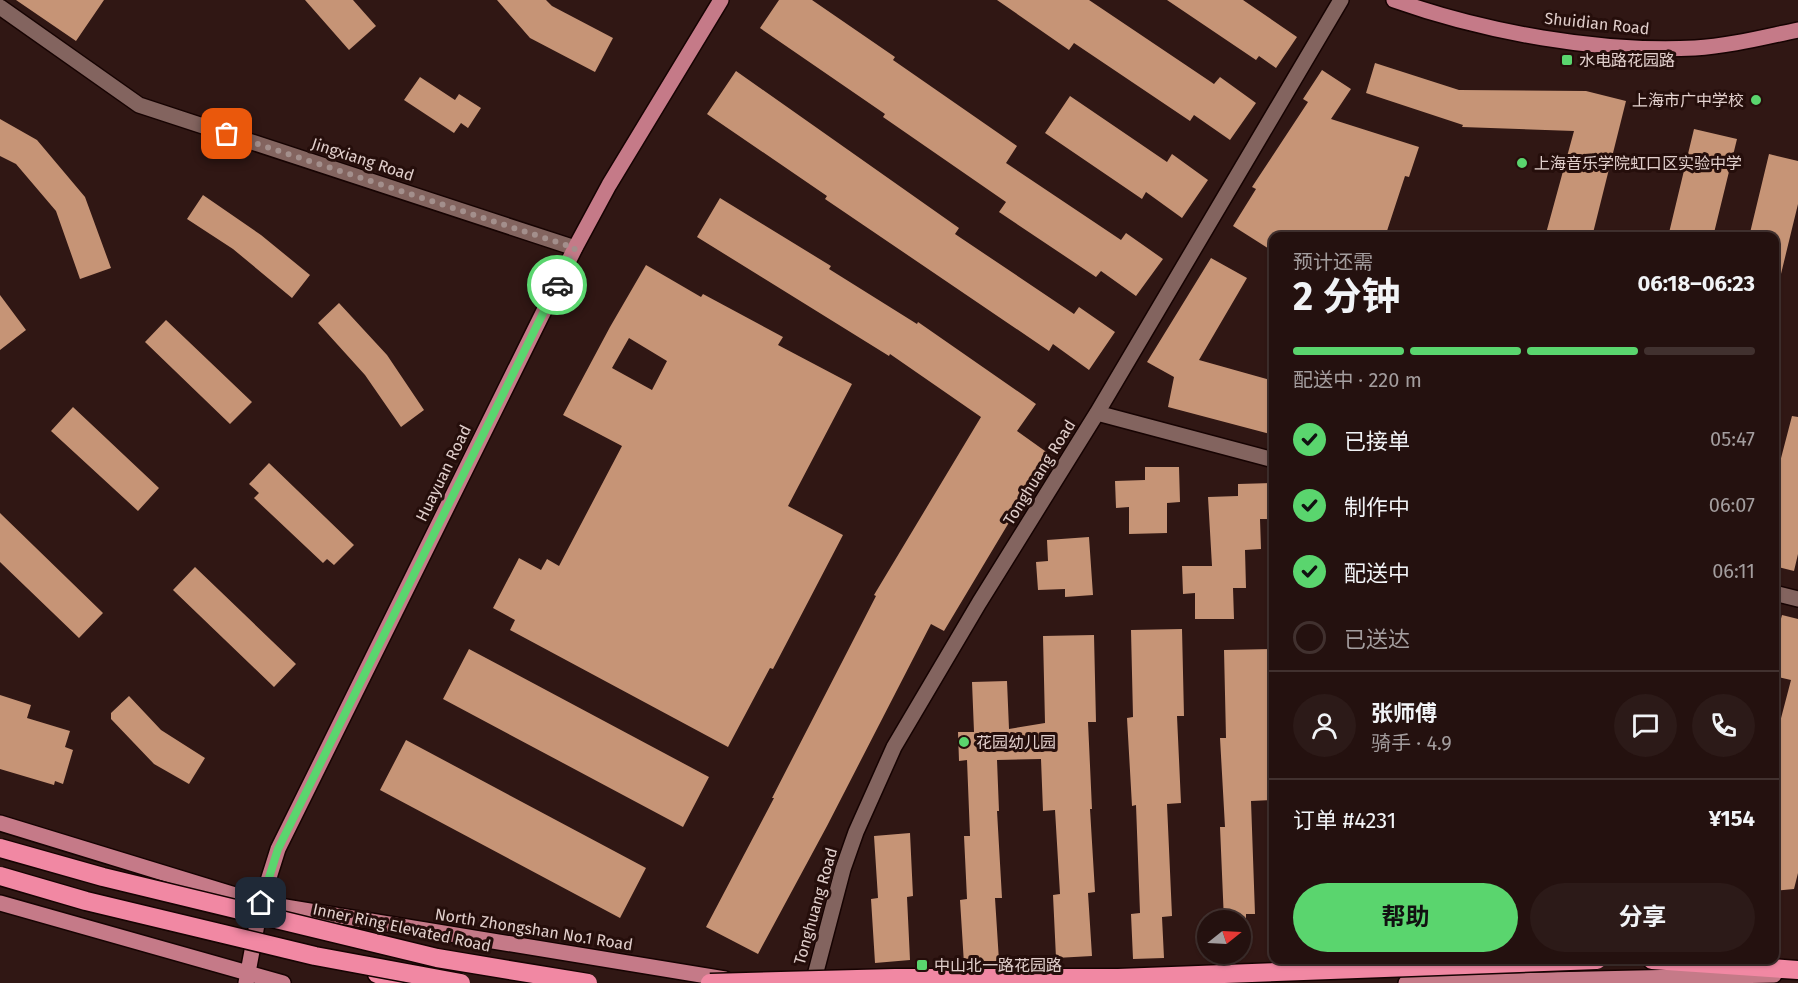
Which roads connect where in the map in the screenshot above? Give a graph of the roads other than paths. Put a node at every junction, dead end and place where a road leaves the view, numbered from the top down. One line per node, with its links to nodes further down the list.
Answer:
1 (721, 0): 6 (main road, Huayuan Road)
2 (1341, 0): 7 (street, Tonghuang Road)
3 (1394, 0): 5 (main road, Shuidian Road)
4 (0, 8): 6 (street, Jingxiang Road)
5 (1798, 30)
6 (575, 248): 15 (main road, Huayuan Road)
7 (1096, 413): 8 (street); 27 (street, Tonghuang Road)
8 (1269, 459)
9 (1779, 594): 10 (street)
10 (1798, 599)
11 (0, 823): 15 (main road, North Zhongshan No.1 Road)
12 (0, 848): 24 (highway, Inner Ring Elevated Road, bridge)
13 (0, 876): 16 (highway, bridge)
14 (0, 903): 20 (main road)
15 (261, 903): 20 (main road, Huayuan Road); 26 (main road, North Zhongshan No.1 Road)
16 (315, 956): 22 (highway, bridge); 23 (highway, bridge)
17 (1491, 964): 25 (highway, bridge)
18 (1701, 964): 19 (highway)
19 (1798, 972): 28 (main road)
20 (247, 979): 21 (main road)
21 (284, 983)
22 (407, 983)
23 (461, 983)
24 (588, 983)
25 (710, 983)
26 (752, 983)
27 (813, 983)
28 (1406, 983)

